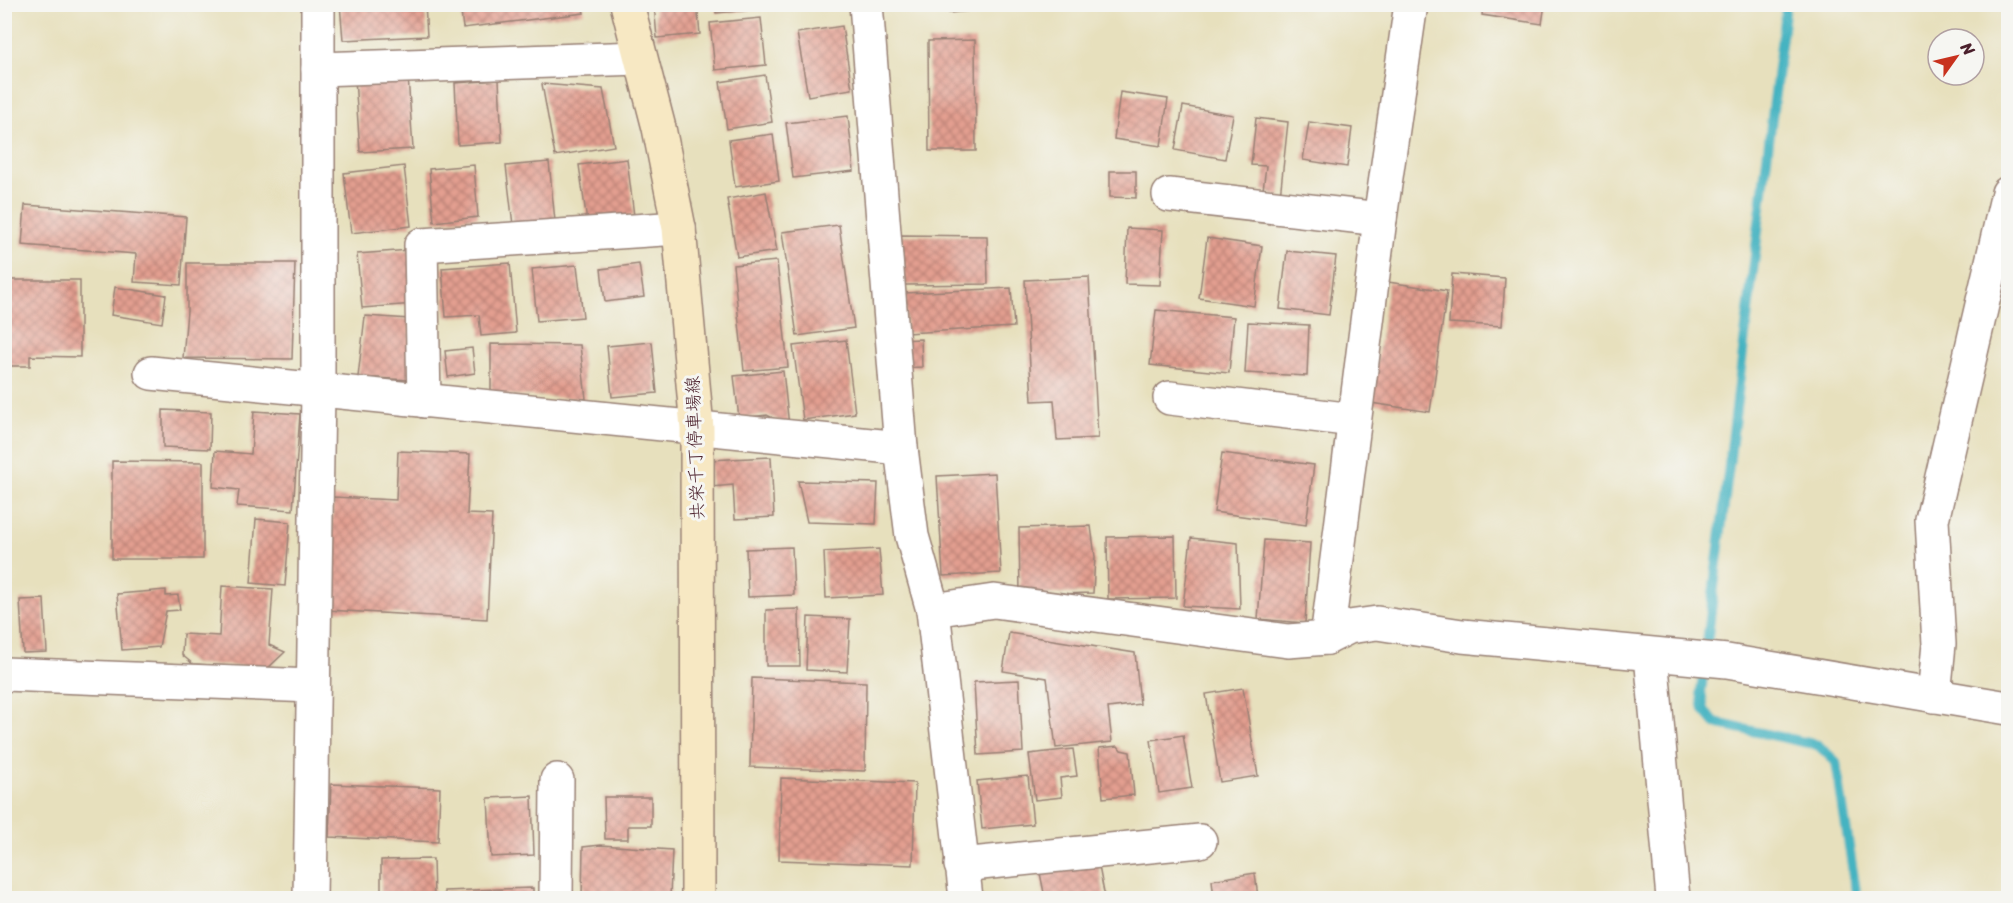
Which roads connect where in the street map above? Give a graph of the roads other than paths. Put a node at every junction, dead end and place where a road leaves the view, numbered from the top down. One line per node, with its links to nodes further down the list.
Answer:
1 (318, 4): 6 (street)
2 (627, 4): 5 (main road, 共栄千丁停車場線)
3 (866, 4): 17 (street)
4 (1410, 4): 9 (street)
5 (640, 58): 6 (street); 10 (main road, 共栄千丁停車場線)
6 (318, 69): 12 (street)
7 (2008, 193): 23 (street)
8 (1169, 195): 9 (street)
9 (1380, 219): 15 (street)
10 (679, 228): 14 (street); 16 (main road, 共栄千丁停車場線)
11 (151, 373): 12 (street)
12 (318, 391): 14 (street); 22 (street)
13 (1170, 398): 15 (street)
14 (424, 401): 16 (street)
15 (1354, 420): 19 (street)
16 (697, 428): 17 (street); 30 (main road, 共栄千丁停車場線)
17 (901, 448): 18 (street)
18 (933, 610): 19 (street); 27 (street)
19 (1327, 638): 20 (street)
20 (1651, 655): 23 (street); 32 (street)
21 (4, 674): 22 (street)
22 (313, 686): 28 (street)
23 (1944, 698): 24 (street)
24 (2008, 708)
25 (557, 780): 29 (street)
26 (1200, 840): 27 (street)
27 (961, 865): 31 (street)
28 (310, 898)
29 (556, 898)
30 (698, 898)
31 (966, 898)
32 (1674, 898)

